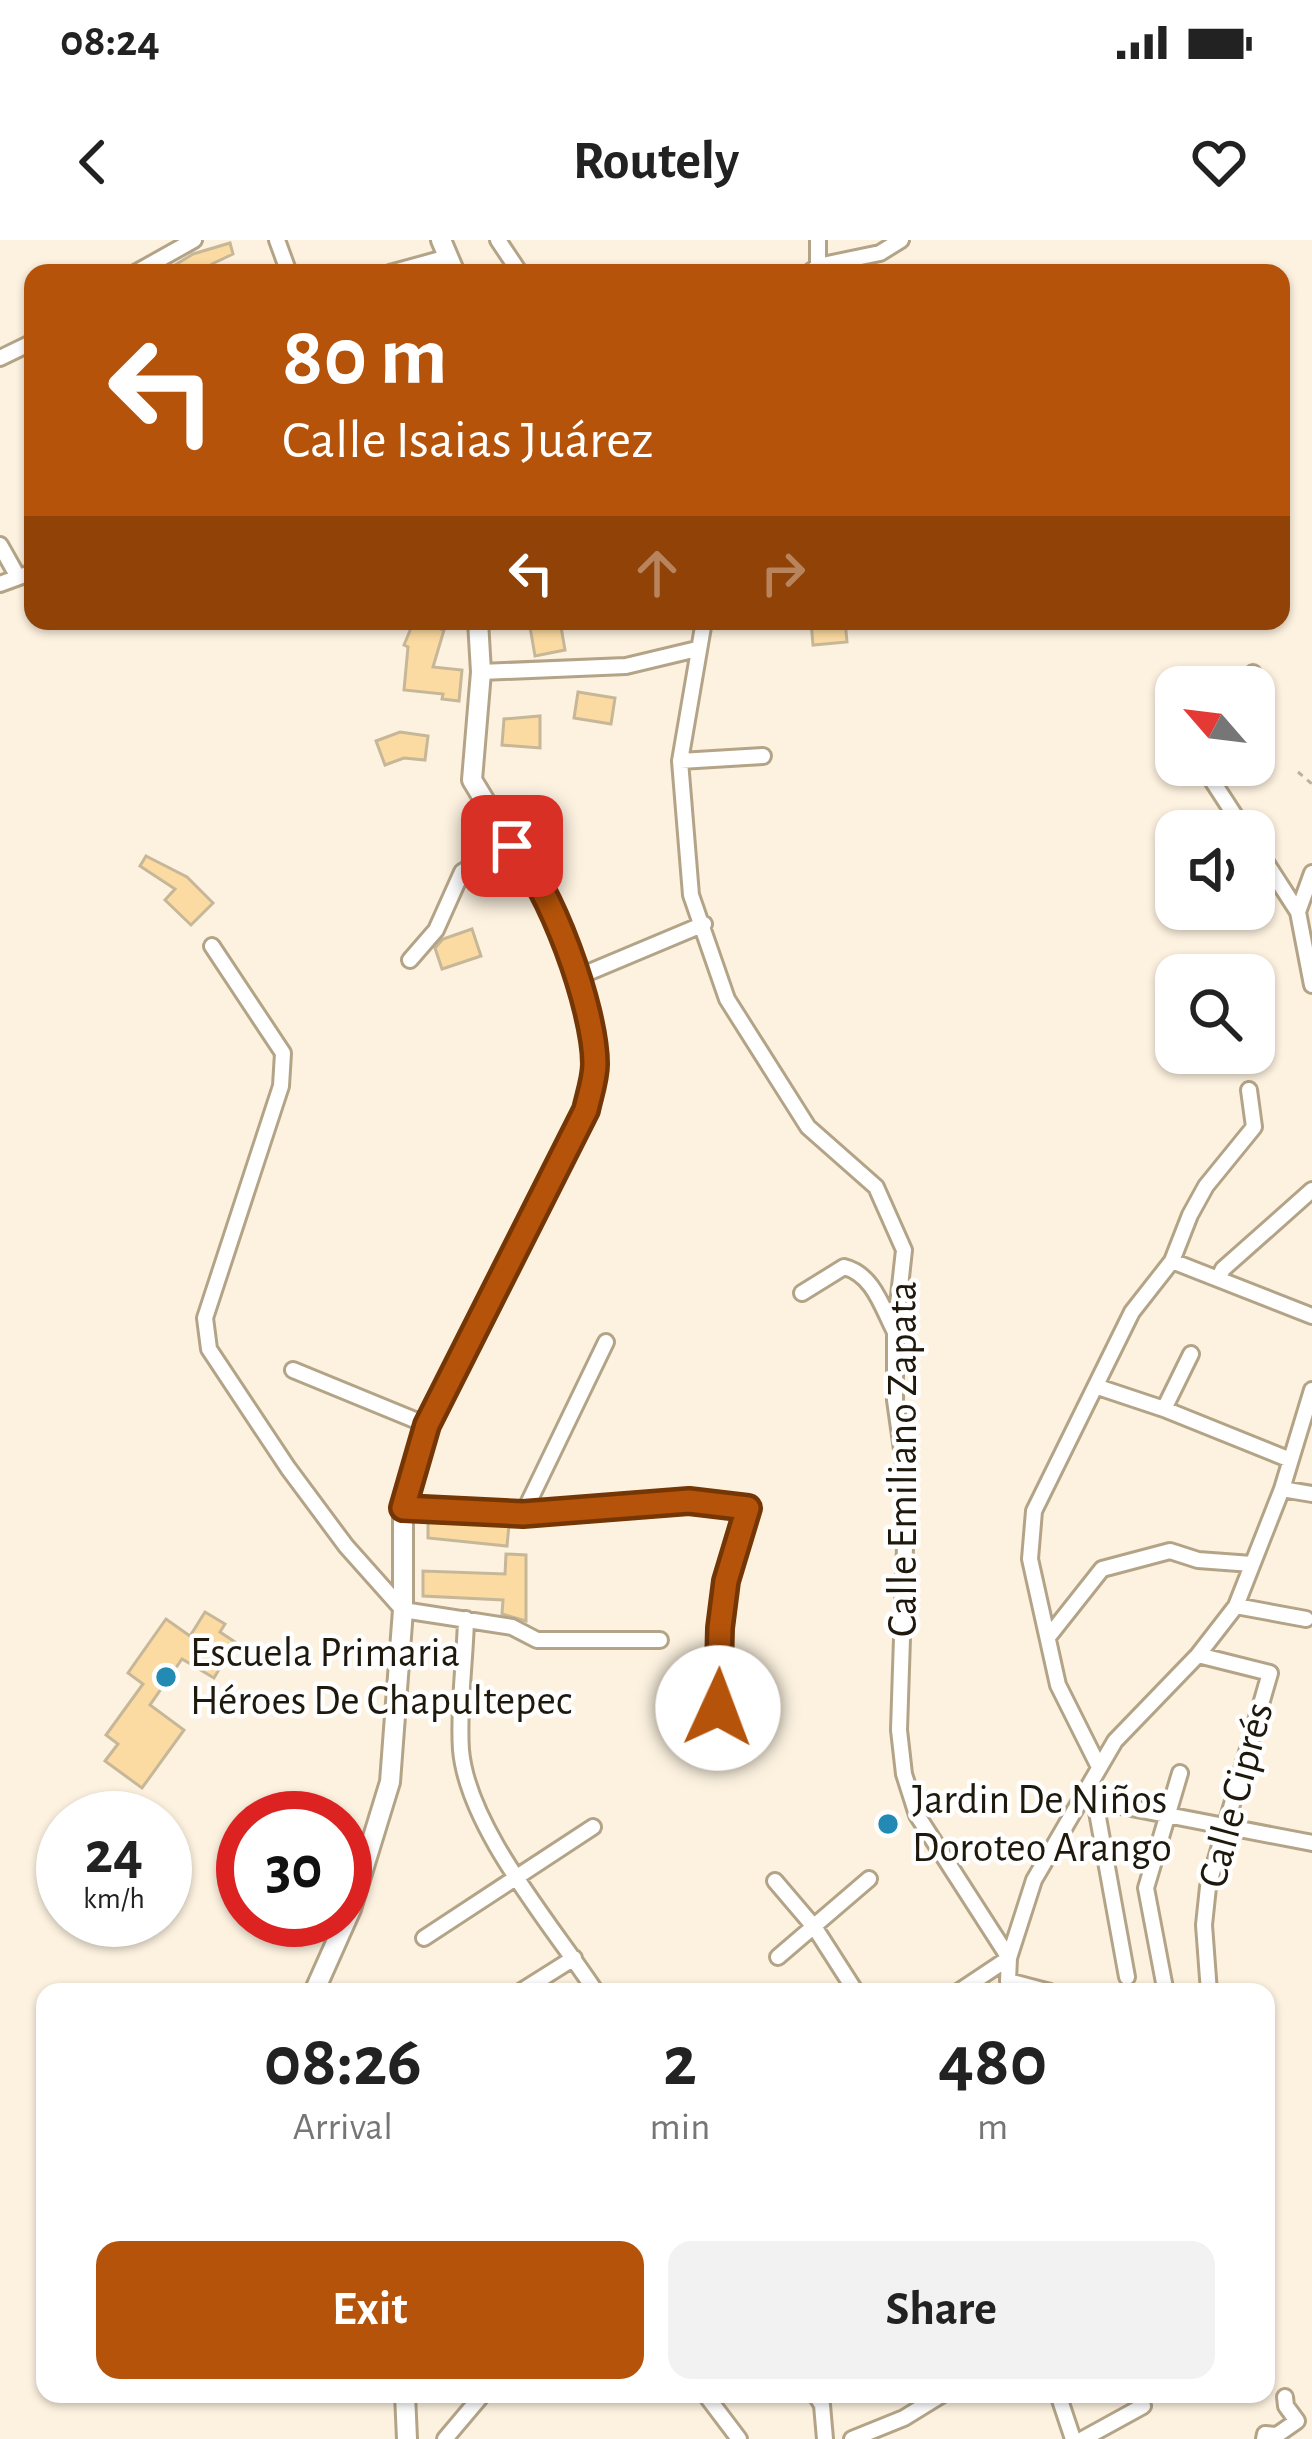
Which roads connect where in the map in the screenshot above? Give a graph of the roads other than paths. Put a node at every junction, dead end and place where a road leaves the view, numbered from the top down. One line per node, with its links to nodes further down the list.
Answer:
1 (194, 240): 3 (street)
2 (901, 240): 4 (street)
3 (151, 264)
4 (837, 264)
5 (0, 545): 6 (street)
6 (24, 573)
7 (479, 630): 10 (street)
8 (702, 630): 9 (street, Calle Emiliano Zapata)
9 (697, 649): 10 (street); 12 (street, Calle Emiliano Zapata)
10 (481, 672): 13 (street)
11 (763, 756): 12 (street)
12 (680, 761): 17 (street, Calle Emiliano Zapata)
13 (512, 846): 19 (street); 20 (street)
14 (1312, 873): 16 (street)
15 (1275, 876): 16 (street)
16 (1298, 912): 21 (street)
17 (704, 924): 20 (street); 28 (street, Calle Emiliano Zapata)
18 (212, 946): 43 (street)
19 (410, 960)
20 (580, 976): 35 (street)
21 (1312, 985)
22 (1249, 1090): 24 (street)
23 (1312, 1190): 25 (street)
24 (1172, 1261): 25 (street); 32 (street)
25 (1217, 1280): 27 (street)
26 (802, 1293): 28 (street)
27 (1312, 1316)
28 (895, 1332): 64 (street, Calle Emiliano Zapata)
29 (606, 1342): 40 (street)
30 (1191, 1354): 34 (street)
31 (292, 1370): 35 (street)
32 (1098, 1388): 34 (street); 46 (street)
33 (1312, 1390): 36 (street)
34 (1164, 1409): 36 (street)
35 (427, 1425): 39 (street)
36 (1288, 1459): 37 (street)
37 (1282, 1489): 38 (street); 41 (street)
38 (1312, 1494)
39 (403, 1508): 40 (street); 43 (street)
40 (523, 1514): 49 (street)
41 (1252, 1564): 42 (street); 46 (street)
42 (1236, 1606): 44 (street); 48 (street)
43 (403, 1610): 45 (street); 66 (street)
44 (1306, 1618)
45 (466, 1619): 47 (street); 57 (street)
46 (1049, 1636): 50 (street)
47 (660, 1640)
48 (1198, 1654): 50 (street); 55 (street, Calle Ciprés)
49 (718, 1708)
50 (1099, 1766): 52 (street)
51 (1180, 1773): 53 (street)
52 (1090, 1798): 53 (street); 64 (street); 65 (street)
53 (1170, 1813): 55 (street); 72 (street)
54 (593, 1827): 57 (street)
55 (1226, 1828): 56 (street); 73 (street, Calle Ciprés)
56 (1312, 1843)
57 (519, 1879): 61 (street); 63 (street)
58 (869, 1879): 60 (street)
59 (776, 1881): 60 (street)
60 (815, 1928): 62 (street); 69 (street)
61 (424, 1938)
62 (778, 1957)
63 (574, 1958): 67 (street); 68 (street)
64 (1009, 1958): 70 (street); 71 (street)
65 (1127, 1977)
66 (318, 1983)
67 (534, 1983)
68 (590, 1983)
69 (850, 1983)
70 (972, 1983)
71 (1010, 1983)
72 (1164, 1983)
73 (1208, 1983)
74 (1286, 2397): 82 (street)
75 (405, 2403): 83 (street)
76 (476, 2403): 84 (street)
77 (712, 2403): 85 (street)
78 (821, 2403): 86 (street)
79 (929, 2403): 87 (street)
80 (1061, 2403): 88 (street)
81 (1143, 2406): 89 (street)
82 (1269, 2436)
83 (406, 2439)
84 (446, 2439)
85 (739, 2439)
86 (825, 2439)
87 (852, 2439)
88 (1073, 2439)
89 (1083, 2439)

